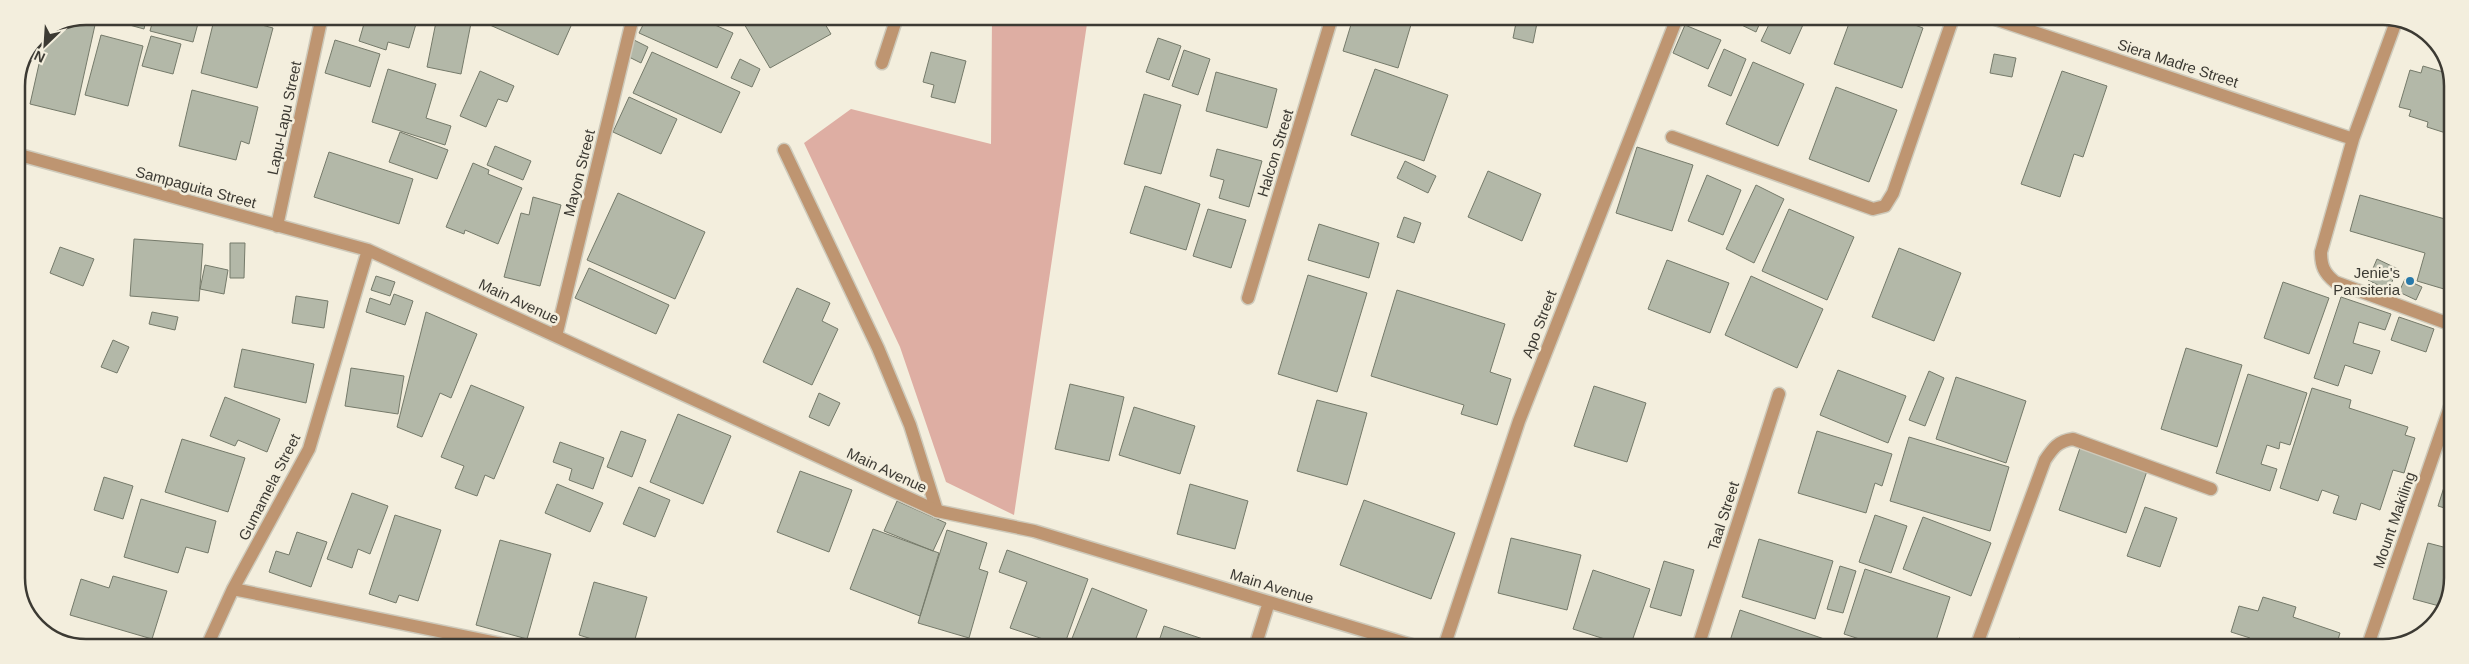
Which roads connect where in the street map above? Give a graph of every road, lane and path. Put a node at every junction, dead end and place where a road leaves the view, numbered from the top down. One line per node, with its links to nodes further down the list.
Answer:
1 (320, 25): 14 (street, Lapu-Lapu Street)
2 (631, 25): 18 (street, Mayon Street)
3 (894, 25): 9 (street)
4 (1330, 25): 16 (street, Halcon Street)
5 (1673, 25): 29 (street, Apo Street)
6 (1951, 25): 10 (street)
7 (2013, 25): 11 (street, Siera Madre Street)
8 (2394, 26): 11 (street)
9 (882, 63)
10 (1672, 137)
11 (2353, 139): 17 (street)
12 (784, 150): 22 (street)
13 (25, 156): 14 (street, Sampaguita Street)
14 (278, 226): 15 (street, Sampaguita Street)
15 (368, 250): 18 (street, Main Avenue); 23 (street, Gumamela Street)
16 (1248, 298)
17 (2444, 323)
18 (556, 336): 22 (street, Main Avenue)
19 (1779, 394): 30 (street, Taal Street)
20 (2444, 424): 32 (street, Mount Makiling)
21 (2211, 489): 31 (street)
22 (937, 511): 24 (street, Main Avenue)
23 (233, 589): 25 (street, Gumamela Street); 26 (street)
24 (1269, 602): 27 (street); 28 (street, Main Avenue)
25 (210, 639)
26 (478, 639)
27 (1257, 639)
28 (1392, 639)
29 (1447, 639)
30 (1701, 639)
31 (1979, 639)
32 (2370, 639)

